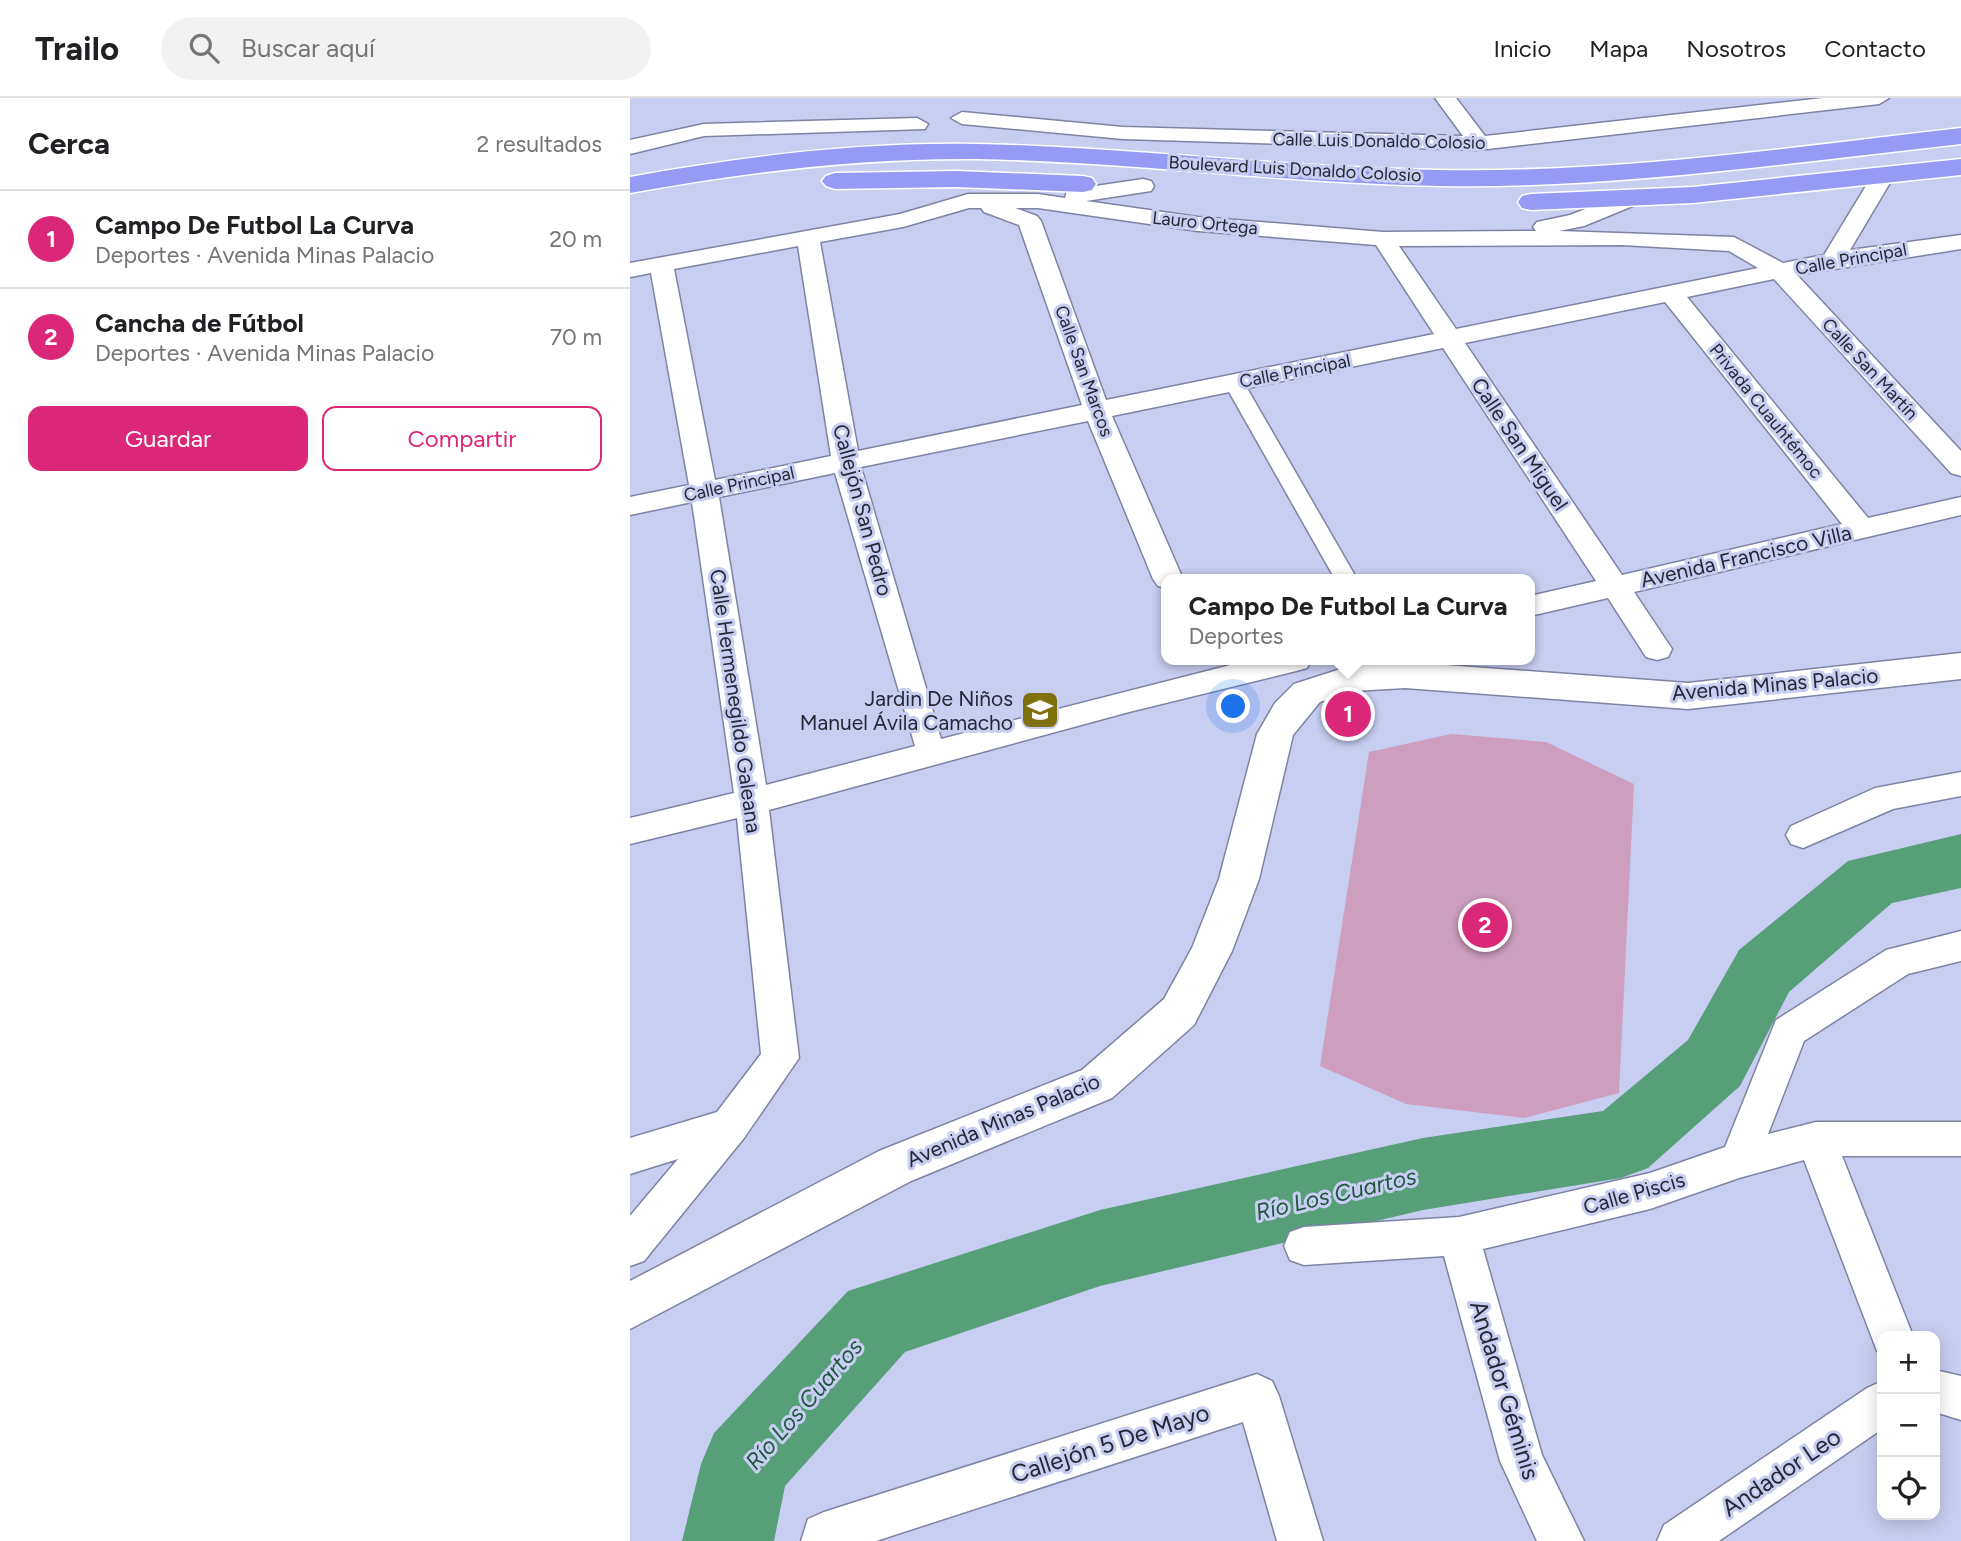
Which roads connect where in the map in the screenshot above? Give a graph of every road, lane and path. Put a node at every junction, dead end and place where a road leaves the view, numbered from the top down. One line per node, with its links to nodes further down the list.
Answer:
1 (1445, 98): 7 (street)
2 (1880, 98): 3 (street, Calle Luis Donaldo Colosio)
3 (1768, 104): 7 (street, Calle Luis Donaldo Colosio)
4 (964, 108): 5 (street, Calle Luis Donaldo Colosio); 7 (street, Calle Luis Donaldo Colosio)
5 (917, 124): 8 (street, Calle Luis Donaldo Colosio); 9 (street)
6 (1961, 136): 9 (highway, Boulevard Luis Donaldo Colosio)
7 (1479, 143)
8 (630, 147)
9 (908, 152): 12 (highway, Boulevard Luis Donaldo Colosio)
10 (1961, 167): 11 (highway, Boulevard Luis Donaldo Colosio)
11 (1883, 176): 15 (highway, Boulevard Luis Donaldo Colosio); 22 (street)
12 (630, 185)
13 (805, 185): 14 (highway, Boulevard Luis Donaldo Colosio)
14 (1143, 186): 15 (highway, Boulevard Luis Donaldo Colosio); 17 (street)
15 (1632, 198): 20 (street)
16 (968, 201): 17 (street, Lauro Ortega); 18 (street, Lauro Ortega); 29 (street, Calle San Marcos)
17 (1038, 201): 19 (street, Lauro Ortega)
18 (808, 238): 23 (street, Lauro Ortega); 30 (street, Callejón San Pedro)
19 (1383, 239): 20 (street, Lauro Ortega); 27 (street, Calle San Miguel)
20 (1488, 239): 25 (street, Lauro Ortega)
21 (1961, 242): 22 (street, Calle Principal)
22 (1833, 260): 25 (street, Calle Principal)
23 (661, 264): 24 (street, Lauro Ortega); 32 (street, Calle Hermenegildo Galeana)
24 (630, 270)
25 (1780, 271): 26 (street, Calle Principal); 31 (street, Calle San Martín)
26 (1671, 293): 27 (street, Calle Principal); 35 (street, Privada Cuauhtémoc)
27 (1450, 339): 28 (street, Calle Principal); 38 (street, Calle San Miguel)
28 (1234, 383): 29 (street, Calle Principal); 37 (street)
29 (1097, 412): 30 (street, Calle Principal); 36 (street, Calle San Marcos)
30 (846, 462): 32 (street, Calle Principal); 44 (street, Callejón San Pedro)
31 (1961, 467)
32 (704, 492): 33 (street, Calle Principal); 46 (street, Calle Hermenegildo Galeana)
33 (630, 506)
34 (1961, 506): 35 (street, Avenida Francisco Villa)
35 (1861, 529): 38 (street, Avenida Francisco Villa)
36 (1166, 574)
37 (1343, 574)
38 (1615, 586): 39 (street, Avenida Francisco Villa); 40 (street, Calle San Miguel)
39 (1535, 605)
40 (1657, 649)
41 (1961, 666): 43 (main road, Avenida Minas Palacio)
42 (1207, 669): 43 (street); 46 (street)
43 (1296, 672): 58 (main road, Avenida Minas Palacio)
44 (926, 738)
45 (1961, 784): 48 (street)
46 (752, 803): 47 (street); 50 (street, Calle Hermenegildo Galeana)
47 (630, 831)
48 (1803, 835)
49 (1961, 946): 54 (street)
50 (730, 1126): 53 (street); 57 (street, Calle Hermenegildo Galeana)
51 (1816, 1139): 52 (street, Calle Piscis); 54 (street, Calle Piscis); 59 (street)
52 (1961, 1139)
53 (630, 1156)
54 (1739, 1160): 55 (street, Calle Piscis)
55 (1459, 1236): 56 (street, Calle Piscis); 65 (street, Andador Géminis)
56 (1304, 1246)
57 (630, 1247)
58 (630, 1306)
59 (1890, 1331)
60 (1940, 1392): 61 (street)
61 (1961, 1398)
62 (1877, 1406): 66 (street, Andador Leo)
63 (824, 1541): 64 (street, Callejón 5 De Mayo)
64 (1300, 1541)
65 (1560, 1541)
66 (1680, 1541)

